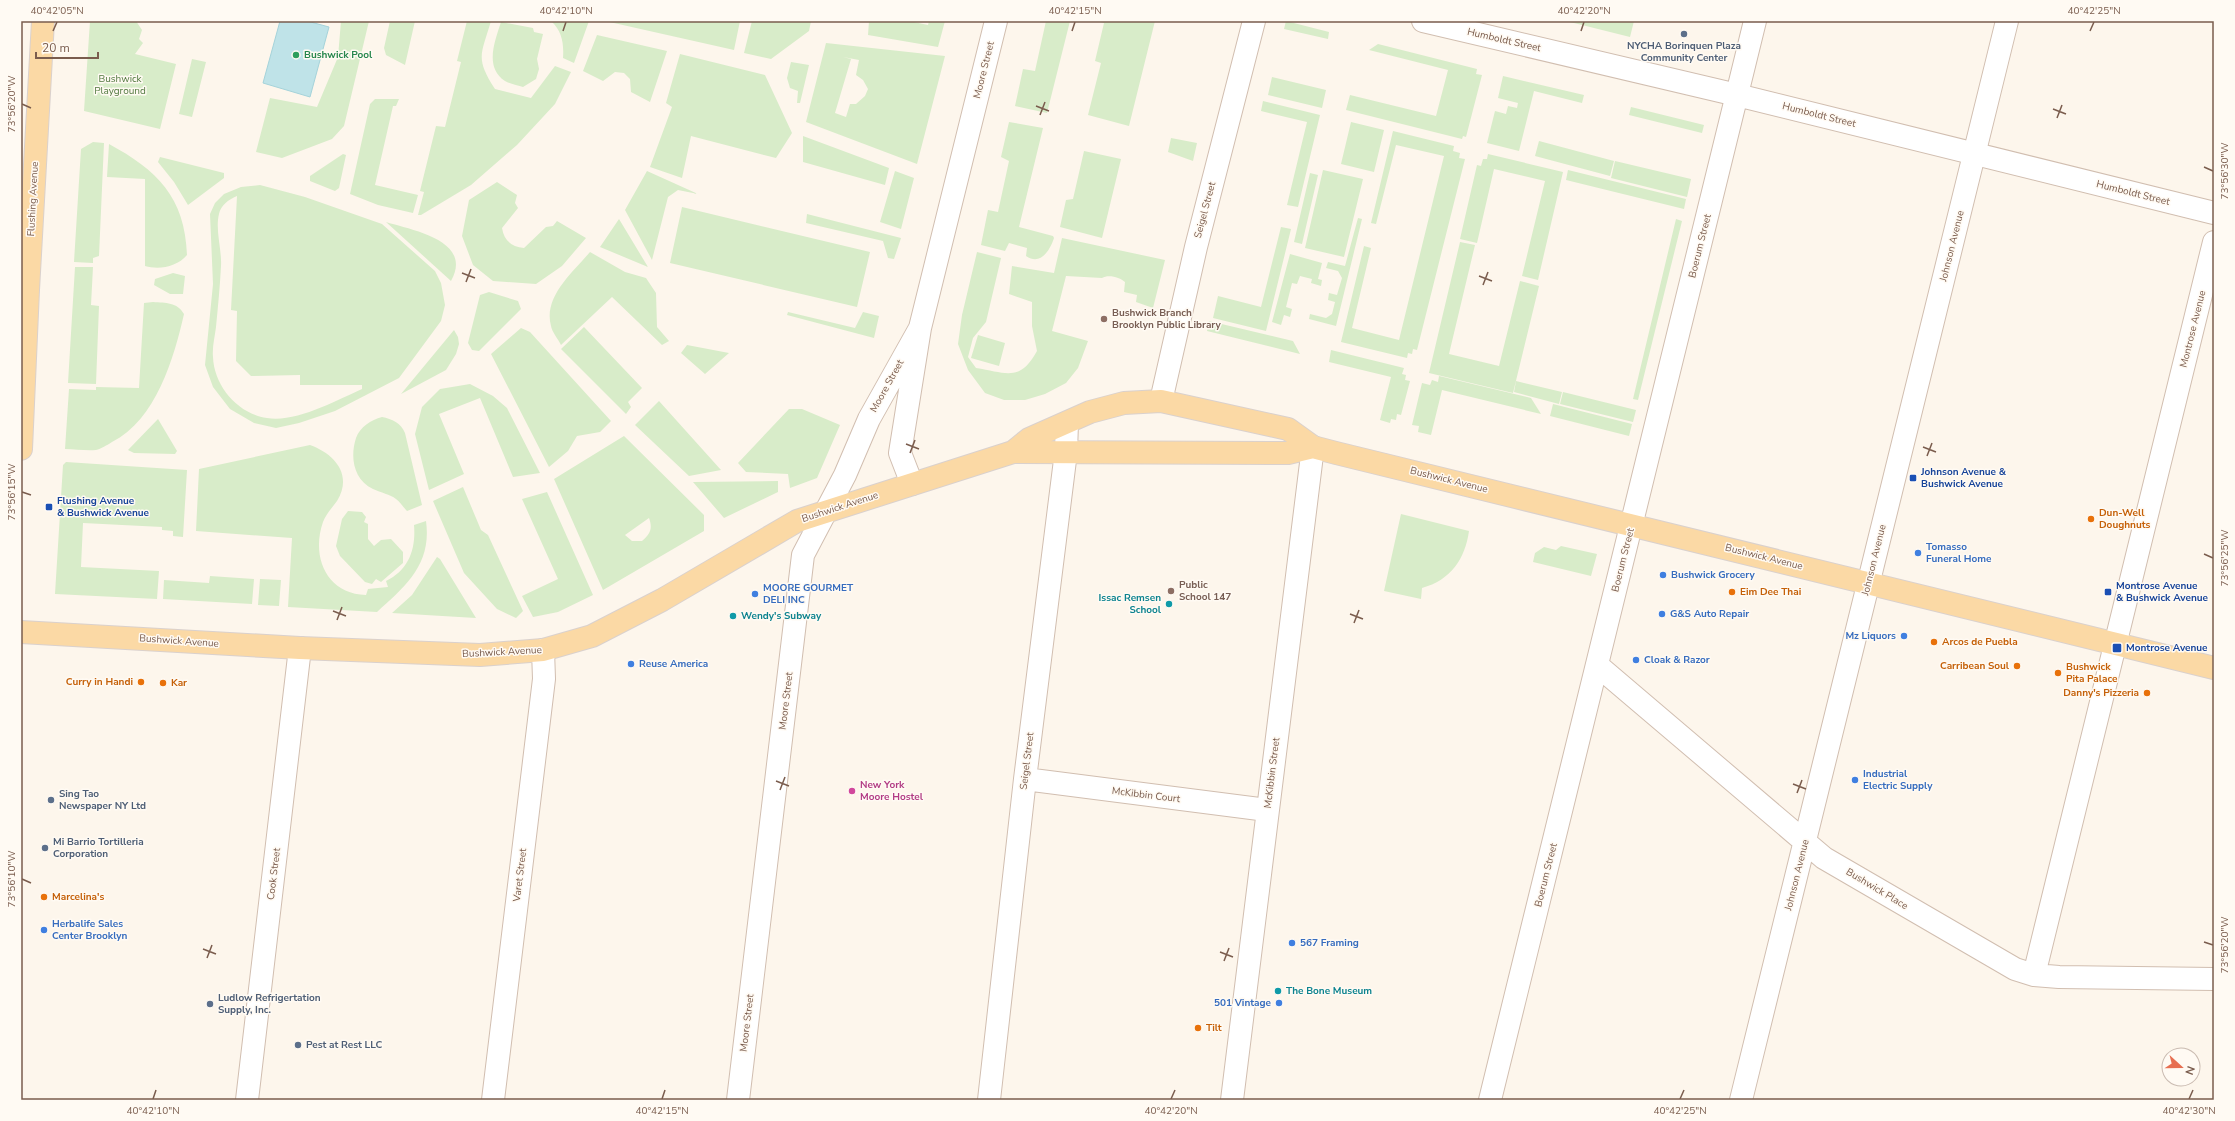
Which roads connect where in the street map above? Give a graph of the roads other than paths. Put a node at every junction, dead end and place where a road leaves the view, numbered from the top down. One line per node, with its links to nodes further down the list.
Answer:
1 (43, 21): 11 (main road, Flushing Avenue)
2 (996, 21): 12 (street, Moore Street)
3 (1254, 21): 13 (street, Seigel Street)
4 (1423, 21): 7 (street, Humboldt Street)
5 (1755, 21): 7 (street, Boerum Street)
6 (2007, 21): 8 (street, Johnson Avenue)
7 (1737, 95): 8 (street, Humboldt Street); 21 (street, Boerum Street)
8 (1975, 154): 9 (street, Humboldt Street); 22 (street, Johnson Avenue)
9 (2214, 213)
10 (2214, 242): 24 (street, Montrose Avenue)
11 (25, 265): 16 (main road, Flushing Avenue)
12 (920, 328): 19 (street, Moore Street); 20 (street, Moore Street)
13 (1161, 401): 14 (main road, Bushwick Avenue); 15 (main road, Bushwick Avenue)
14 (1068, 423): 17 (main road, Bushwick Avenue); 18 (street, Seigel Street)
15 (1313, 447): 18 (main road, Bushwick Avenue); 21 (main road, Bushwick Avenue); 30 (street, McKibbin Street)
16 (21, 449)
17 (1013, 452): 18 (main road, Bushwick Avenue); 19 (main road, Bushwick Avenue)
18 (1066, 452): 29 (street, Seigel Street)
19 (912, 484): 20 (main road, Bushwick Avenue)
20 (825, 511): 26 (main road, Bushwick Avenue); 36 (street, Moore Street)
21 (1632, 524): 22 (main road, Bushwick Avenue); 27 (street, Boerum Street)
22 (1869, 583): 24 (main road, Bushwick Avenue); 31 (street, Johnson Avenue)
23 (21, 632): 25 (main road, Bushwick Avenue)
24 (2115, 643): 28 (main road, Bushwick Avenue); 32 (street, Montrose Avenue)
25 (300, 648): 26 (main road, Bushwick Avenue); 34 (street, Cook Street)
26 (543, 650): 35 (street, Varet Street)
27 (1597, 666): 31 (street, Bushwick Place); 39 (street, Boerum Street)
28 (2214, 668)
29 (1025, 779): 30 (street, McKibbin Court); 37 (street, Seigel Street)
30 (1267, 810): 38 (street, McKibbin Street)
31 (1805, 842): 32 (street, Bushwick Place); 40 (street, Johnson Avenue)
32 (2034, 975): 33 (street, Bushwick Place)
33 (2214, 979)
34 (247, 1100)
35 (493, 1100)
36 (738, 1100)
37 (988, 1100)
38 (1232, 1100)
39 (1490, 1100)
40 (1741, 1100)

